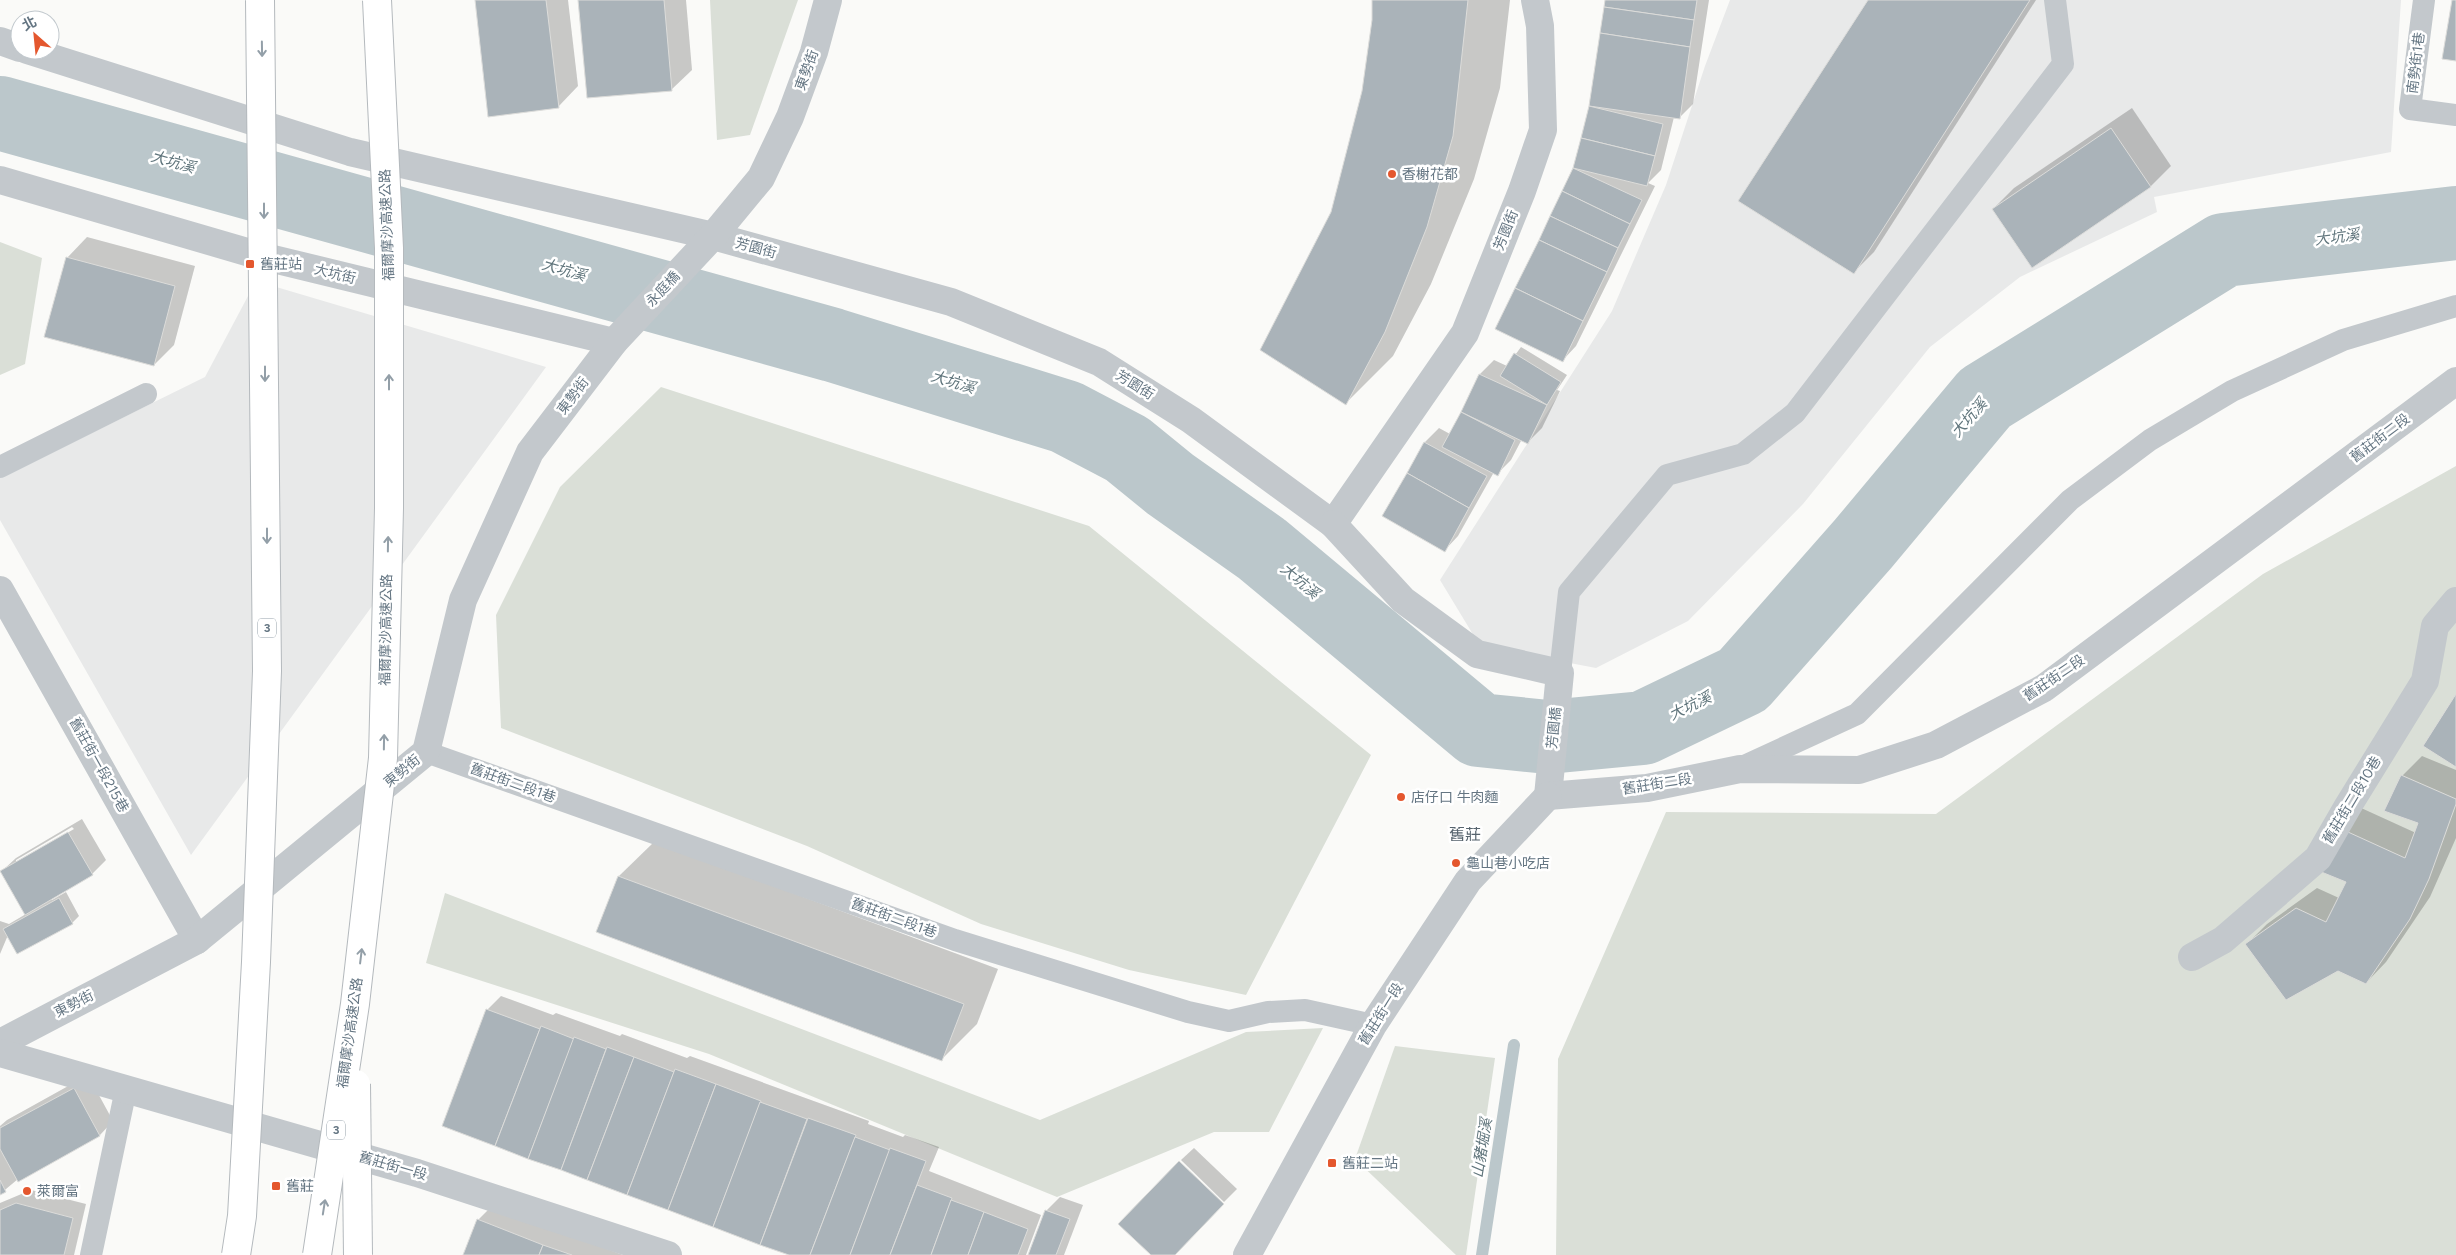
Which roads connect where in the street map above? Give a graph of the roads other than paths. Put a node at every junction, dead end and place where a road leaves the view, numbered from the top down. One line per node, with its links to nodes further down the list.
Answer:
1 (260, 0): 31 (highway, 3, one-way to 31, bridge)
2 (377, 0): 25 (highway, 福爾摩沙高速公路 / 3, one-way to 2, bridge)
3 (828, 0): 10 (street, 東勢街)
4 (1535, 0): 16 (street, 芳園街)
5 (2055, 0): 19 (lane)
6 (2424, 0): 8 (lane, 南勢街1巷)
7 (59, 60): 10 (street, 芳園街)
8 (2456, 115)
9 (0, 180): 12 (street, 大坑街)
10 (712, 236): 12 (street, 永庭橋); 16 (street, 芳園街)
11 (2456, 306): 21 (lane)
12 (614, 342): 20 (street, 東勢街)
13 (2456, 381): 21 (street, 舊莊街二段)
14 (146, 394): 15 (lane)
15 (0, 467)
16 (1333, 524): 19 (street)
17 (0, 590): 23 (street, 舊莊街一段215巷)
18 (2456, 601): 24 (street, 舊莊街二段10巷)
19 (1560, 679): 22 (street, 芳園橋)
20 (426, 752): 23 (street, 東勢街); 26 (lane, 舊莊街二段1巷)
21 (1740, 769): 22 (street, 舊莊街二段)
22 (1548, 796): 26 (street, 舊莊街一段)
23 (197, 940): 27 (street, 東勢街)
24 (2192, 957)
25 (355, 1004): 32 (highway, 福爾摩沙高速公路 / 3, one-way to 25, bridge); 33 (highway, bridge)
26 (1373, 1025): 35 (street, 舊莊街一段)
27 (0, 1043)
28 (0, 1053): 29 (street, 舊莊街一段)
29 (126, 1089): 30 (lane); 34 (street, 舊莊街一段)
30 (91, 1255)
31 (236, 1255)
32 (317, 1255)
33 (358, 1255)
34 (668, 1255)
35 (1248, 1255)

